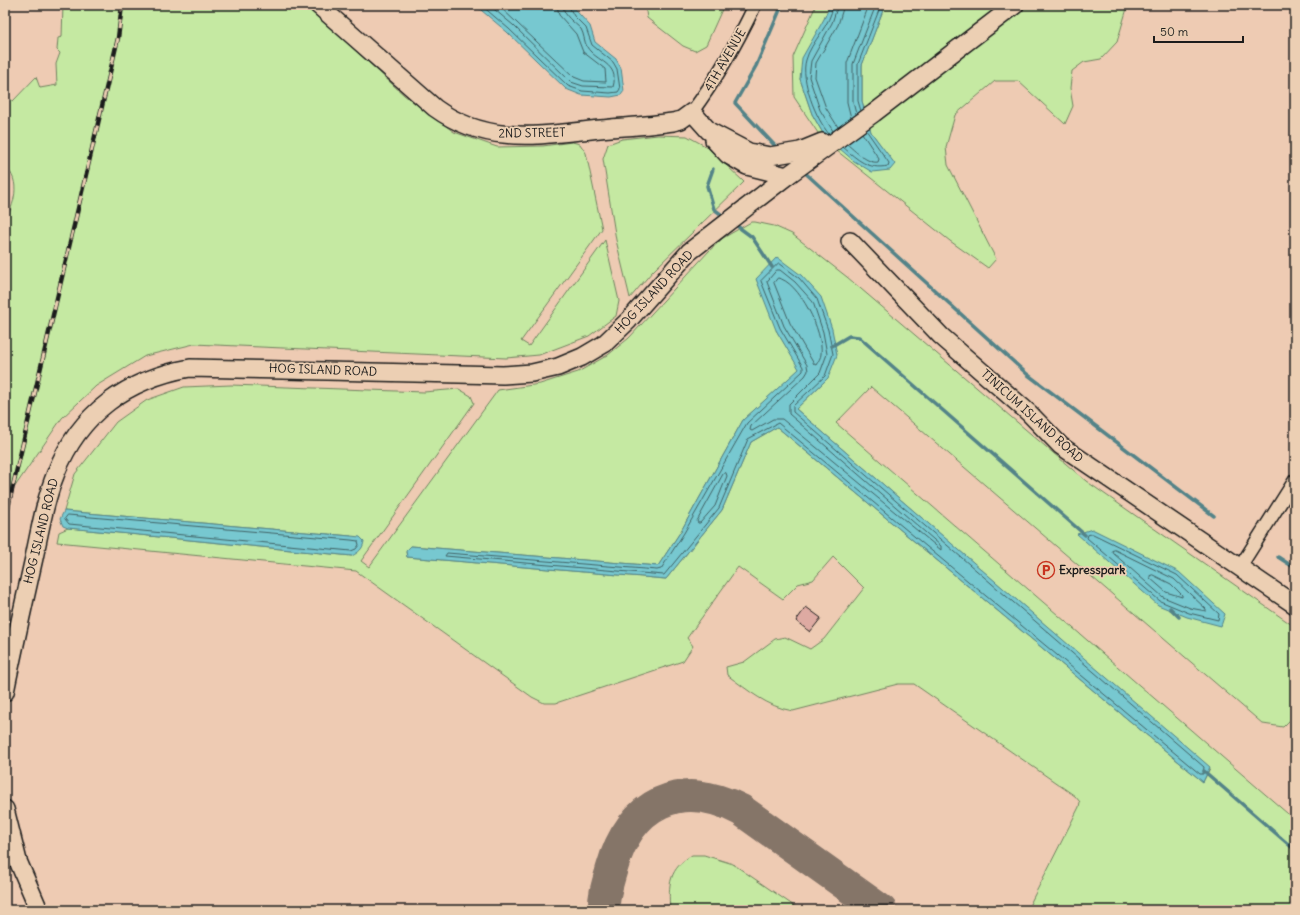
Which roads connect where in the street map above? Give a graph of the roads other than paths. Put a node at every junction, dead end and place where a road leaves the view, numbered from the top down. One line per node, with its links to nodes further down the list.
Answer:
1 (318, 5): 4 (street, 2ND STREET)
2 (755, 5): 4 (street, 4TH AVENUE)
3 (1015, 5): 5 (street)
4 (692, 112): 6 (street)
5 (863, 121): 6 (street); 7 (street, HOG ISLAND ROAD)
6 (709, 131): 7 (street)
7 (789, 174): 12 (street, HOG ISLAND ROAD)
8 (850, 240): 10 (street, TINICUM ISLAND ROAD)
9 (1295, 480): 10 (street)
10 (1240, 567): 11 (street, TINICUM ISLAND ROAD)
11 (1295, 605)
12 (5, 692)
13 (5, 809): 14 (street)
14 (39, 910)

